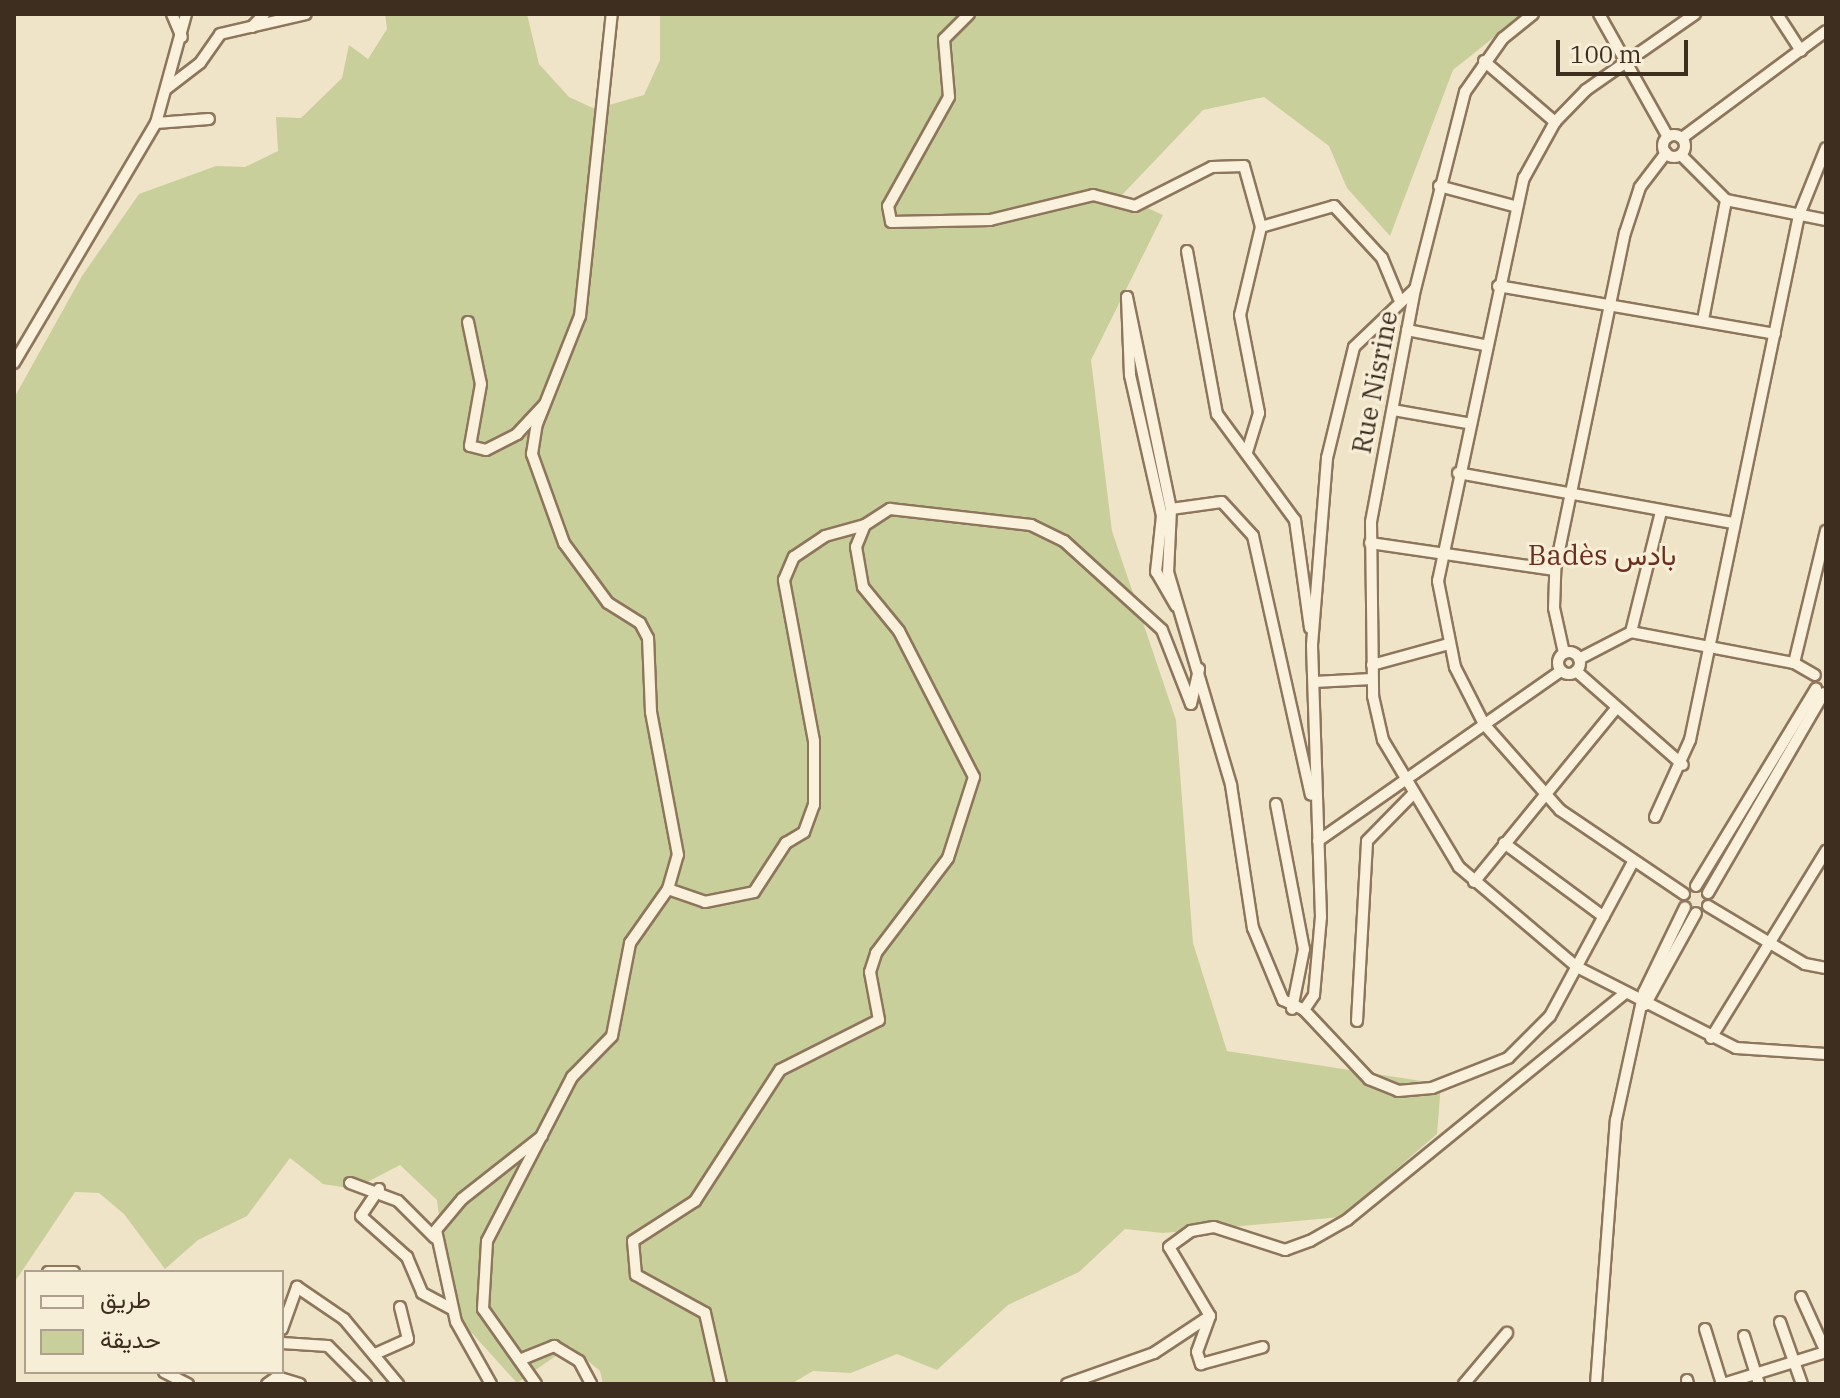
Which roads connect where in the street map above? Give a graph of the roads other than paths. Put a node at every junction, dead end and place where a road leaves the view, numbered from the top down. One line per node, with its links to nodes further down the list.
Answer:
1 (172, 14): 13 (street)
2 (186, 14): 13 (street)
3 (264, 14): 11 (street)
4 (306, 14): 11 (street)
5 (612, 14): 43 (street)
6 (969, 14): 31 (street)
7 (1533, 14): 15 (street, Rue Nisrine)
8 (1599, 14): 16 (street)
9 (1695, 14): 16 (street)
10 (1777, 14): 14 (street)
11 (252, 27): 17 (street)
12 (1826, 31): 14 (street)
13 (182, 37): 17 (street)
14 (1801, 51): 22 (street)
15 (1484, 61): 19 (street); 26 (street, Rue Nisrine)
16 (1626, 61): 19 (street); 21 (street)
17 (166, 89): 20 (street)
18 (209, 119): 20 (street)
19 (1555, 122): 28 (street)
20 (156, 123): 42 (street)
21 (1668, 137): 22 (street); 24 (street)
22 (1682, 138): 25 (street)
23 (1826, 148): 29 (street)
24 (1666, 153): 25 (street); 36 (street)
25 (1681, 155): 27 (street)
26 (1439, 186): 28 (street); 34 (street, Rue Nisrine)
27 (1726, 200): 29 (street); 37 (street)
28 (1514, 206): 33 (street)
29 (1799, 215): 30 (street); 40 (street)
30 (1826, 220)
31 (1261, 227): 35 (street); 46 (street)
32 (1187, 251): 46 (street)
33 (1498, 286): 36 (street); 41 (street)
34 (1415, 289): 35 (street); 39 (street, Rue Nisrine)
35 (1399, 299): 60 (street)
36 (1612, 303): 37 (street); 48 (street)
37 (1703, 320): 40 (street)
38 (468, 322): 43 (street)
39 (1407, 330): 41 (street); 44 (street, Rue Nisrine)
40 (1775, 334): 51 (street)
41 (1484, 345): 45 (street)
42 (14, 363)
43 (545, 403): 91 (street)
44 (1393, 410): 45 (street); 54 (street, Rue Nisrine)
45 (1467, 423): 47 (street)
46 (1247, 452): 60 (street)
47 (1458, 473): 48 (street); 55 (street)
48 (1575, 495): 50 (street); 56 (street)
49 (1171, 509): 57 (street); 57 (street); 84 (street)
50 (1661, 512): 51 (street); 58 (street)
51 (1734, 523): 61 (street)
52 (865, 525): 67 (street); 91 (street); 134 (street)
53 (1826, 531): 64 (street)
54 (1370, 543): 55 (street); 65 (street, Rue Nisrine)
55 (1440, 555): 56 (street); 59 (street)
56 (1555, 570): 62 (street)
57 (1176, 606): 67 (street)
58 (1631, 632): 61 (street); 63 (street)
59 (1449, 644): 65 (street); 75 (street)
60 (1312, 645): 72 (street)
61 (1708, 648): 64 (street); 76 (street)
62 (1564, 653): 63 (street); 68 (street)
63 (1579, 659): 69 (street)
64 (1794, 663): 70 (street)
65 (1372, 665): 71 (street, Rue Nisrine)
66 (1826, 668): 70 (street)
67 (1199, 669): 103 (street)
68 (1561, 671): 69 (street); 75 (street)
69 (1576, 671): 74 (street)
70 (1815, 675): 73 (street)
71 (1372, 679): 72 (street); 77 (street, Rue Nisrine)
72 (1314, 682): 84 (street)
73 (1822, 692): 80 (street); 82 (street)
74 (1615, 710): 76 (street); 78 (street)
75 (1484, 724): 77 (street); 78 (street)
76 (1683, 765): 83 (street)
77 (1406, 783): 79 (street, Rue Nisrine); 85 (street)
78 (1542, 791): 86 (street); 88 (street)
79 (1412, 795): 89 (street, Rue Nisrine); 104 (street)
80 (1746, 803): 82 (street); 90 (street)
81 (1276, 804): 103 (street)
82 (1757, 810): 92 (street)
83 (1655, 817)
84 (1317, 824): 85 (street)
85 (1318, 841): 103 (street)
86 (1504, 843): 89 (street); 97 (street)
87 (1826, 851): 98 (street)
88 (1633, 862): 93 (street); 97 (street)
89 (1474, 882): 99 (street, Rue Nisrine)
90 (1696, 886): 92 (street); 93 (street)
91 (668, 889): 107 (street)
92 (1708, 893): 94 (street)
93 (1684, 894): 95 (street)
94 (1708, 906): 96 (street); 98 (street)
95 (1685, 907): 96 (street); 102 (street)
96 (1696, 913): 102 (street)
97 (1604, 917): 99 (street)
98 (1769, 942): 100 (street); 105 (street)
99 (1577, 967): 101 (street, Rue Nisrine); 103 (street)
100 (1826, 968)
101 (1624, 994): 102 (street, Rue Nisrine); 114 (street)
102 (1645, 1005): 105 (street, Rue Nisrine); 137 (street)
103 (1298, 1010)
104 (1357, 1021)
105 (1711, 1038): 106 (street, Rue Nisrine)
106 (1826, 1054)
107 (547, 1132): 110 (street); 124 (street)
108 (350, 1183): 109 (street)
109 (379, 1189): 110 (street); 113 (street)
110 (435, 1238): 113 (street)
111 (1801, 1297): 122 (street)
112 (400, 1307): 123 (street)
113 (452, 1309): 131 (street)
114 (1210, 1316): 121 (street); 135 (street)
115 (1780, 1322): 125 (street)
116 (284, 1323): 123 (street)
117 (1705, 1329): 138 (street)
118 (1507, 1333): 136 (street)
119 (1744, 1336): 126 (street)
120 (284, 1343): 129 (street)
121 (1263, 1347)
122 (1826, 1352): 125 (street)
123 (375, 1354): 130 (street)
124 (522, 1359): 132 (street); 133 (street)
125 (1793, 1362): 126 (street); 139 (street)
126 (1758, 1379): 138 (street)
127 (266, 1384): 128 (street)
128 (300, 1384)
129 (366, 1384)
130 (398, 1384)
131 (491, 1384)
132 (536, 1384)
133 (591, 1384)
134 (721, 1384)
135 (1067, 1384)
136 (1464, 1384)
137 (1596, 1384)
138 (1723, 1384)
139 (1802, 1384)

